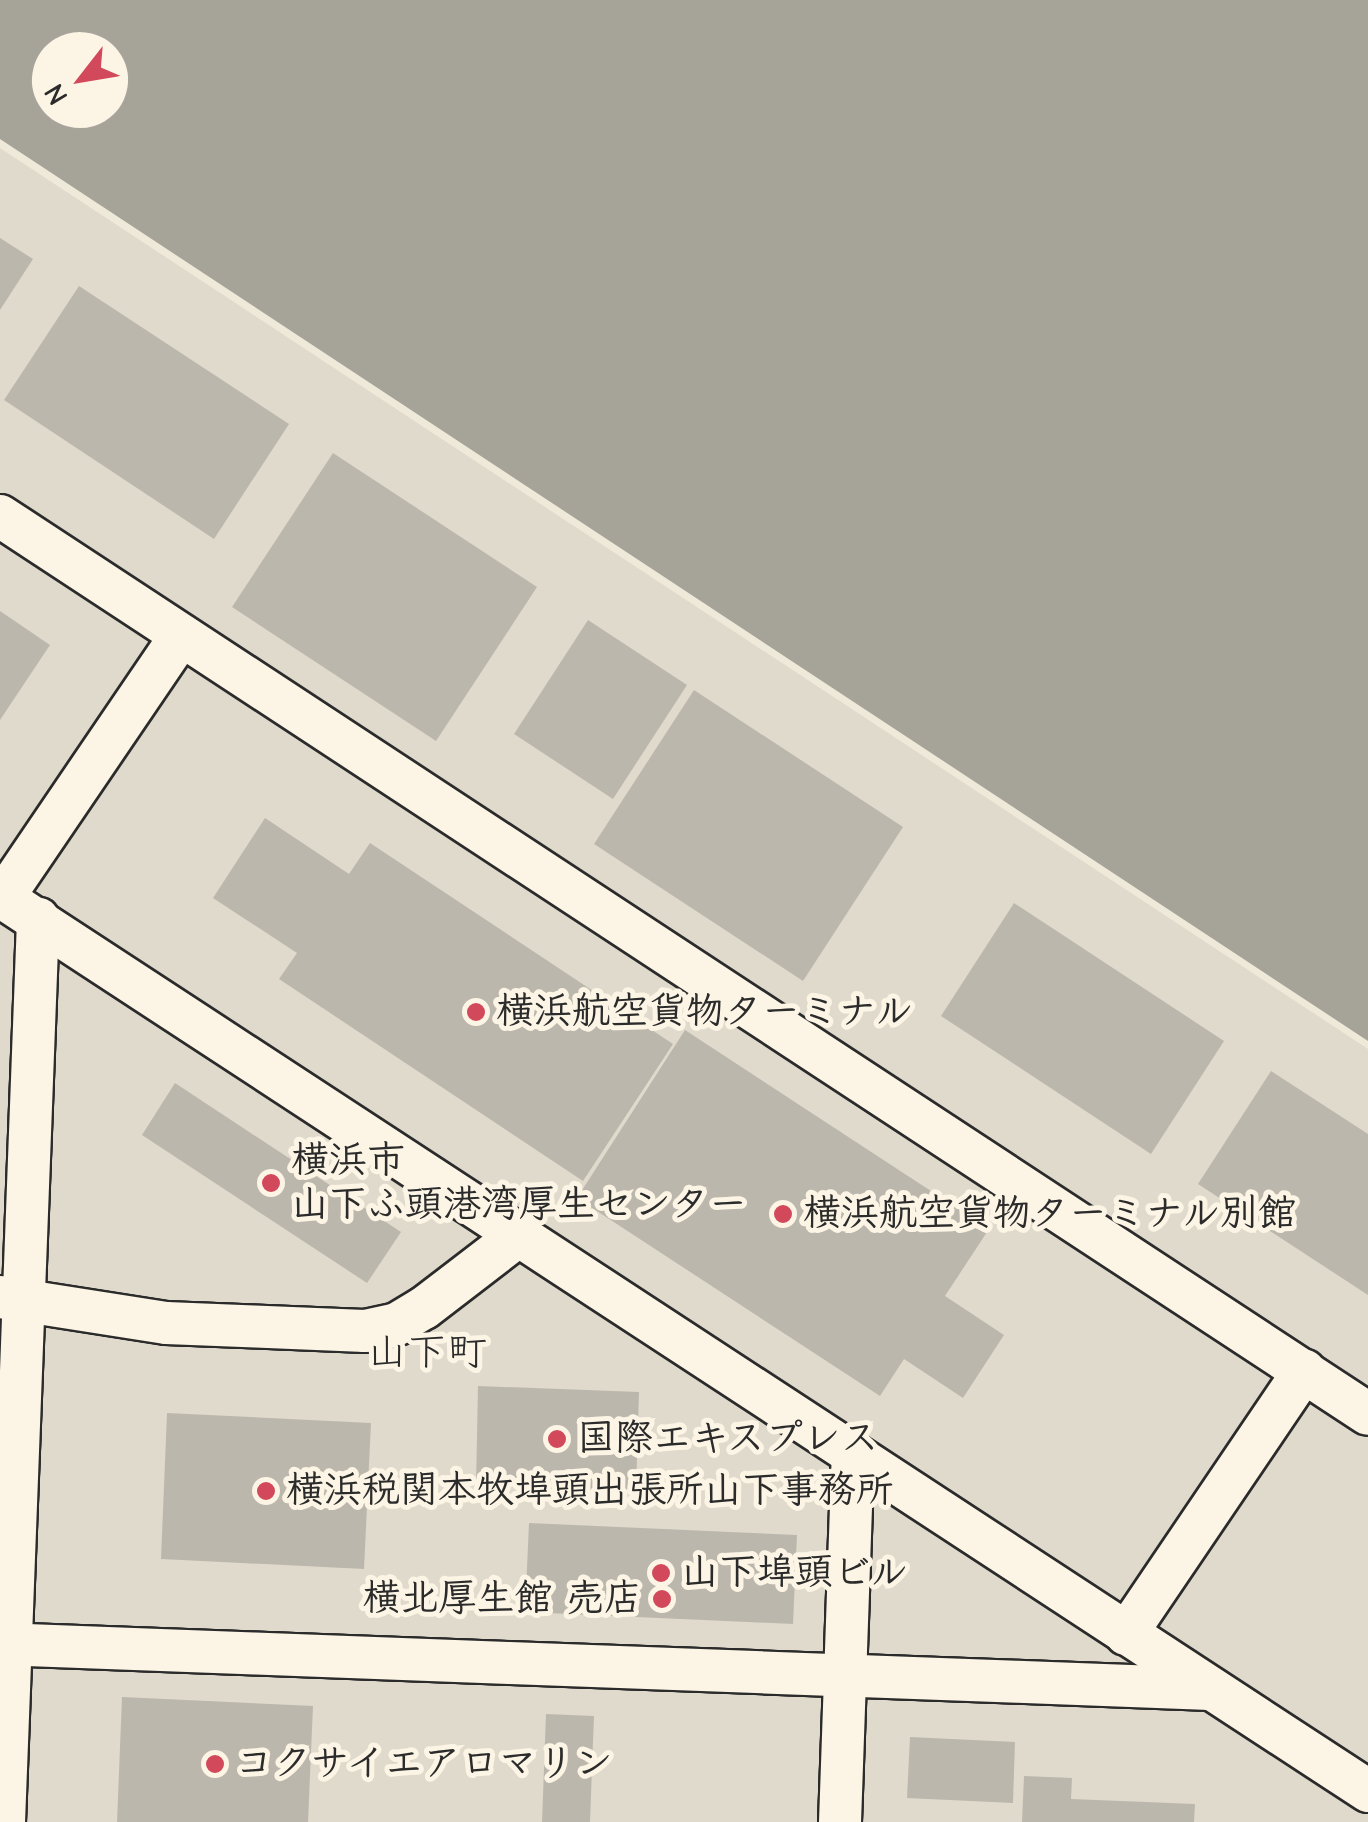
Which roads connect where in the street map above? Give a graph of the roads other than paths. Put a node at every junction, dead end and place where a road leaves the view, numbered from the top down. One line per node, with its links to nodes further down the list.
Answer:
1 (0, 516): 2 (lane)
2 (181, 636): 3 (lane); 6 (lane)
3 (14, 904): 4 (lane); 5 (lane)
4 (519, 1234): 5 (lane); 8 (lane)
5 (12, 1300): 10 (lane)
6 (1304, 1372): 7 (lane); 9 (lane)
7 (1368, 1414)
8 (853, 1454): 9 (lane); 11 (lane)
9 (1126, 1634): 12 (lane)
10 (5, 1644): 11 (lane); 14 (lane)
11 (846, 1679): 12 (lane); 15 (lane)
12 (1211, 1689): 13 (lane)
13 (1368, 1791): 16 (lane)
14 (4, 1822)
15 (840, 1822)
16 (1367, 1822)

